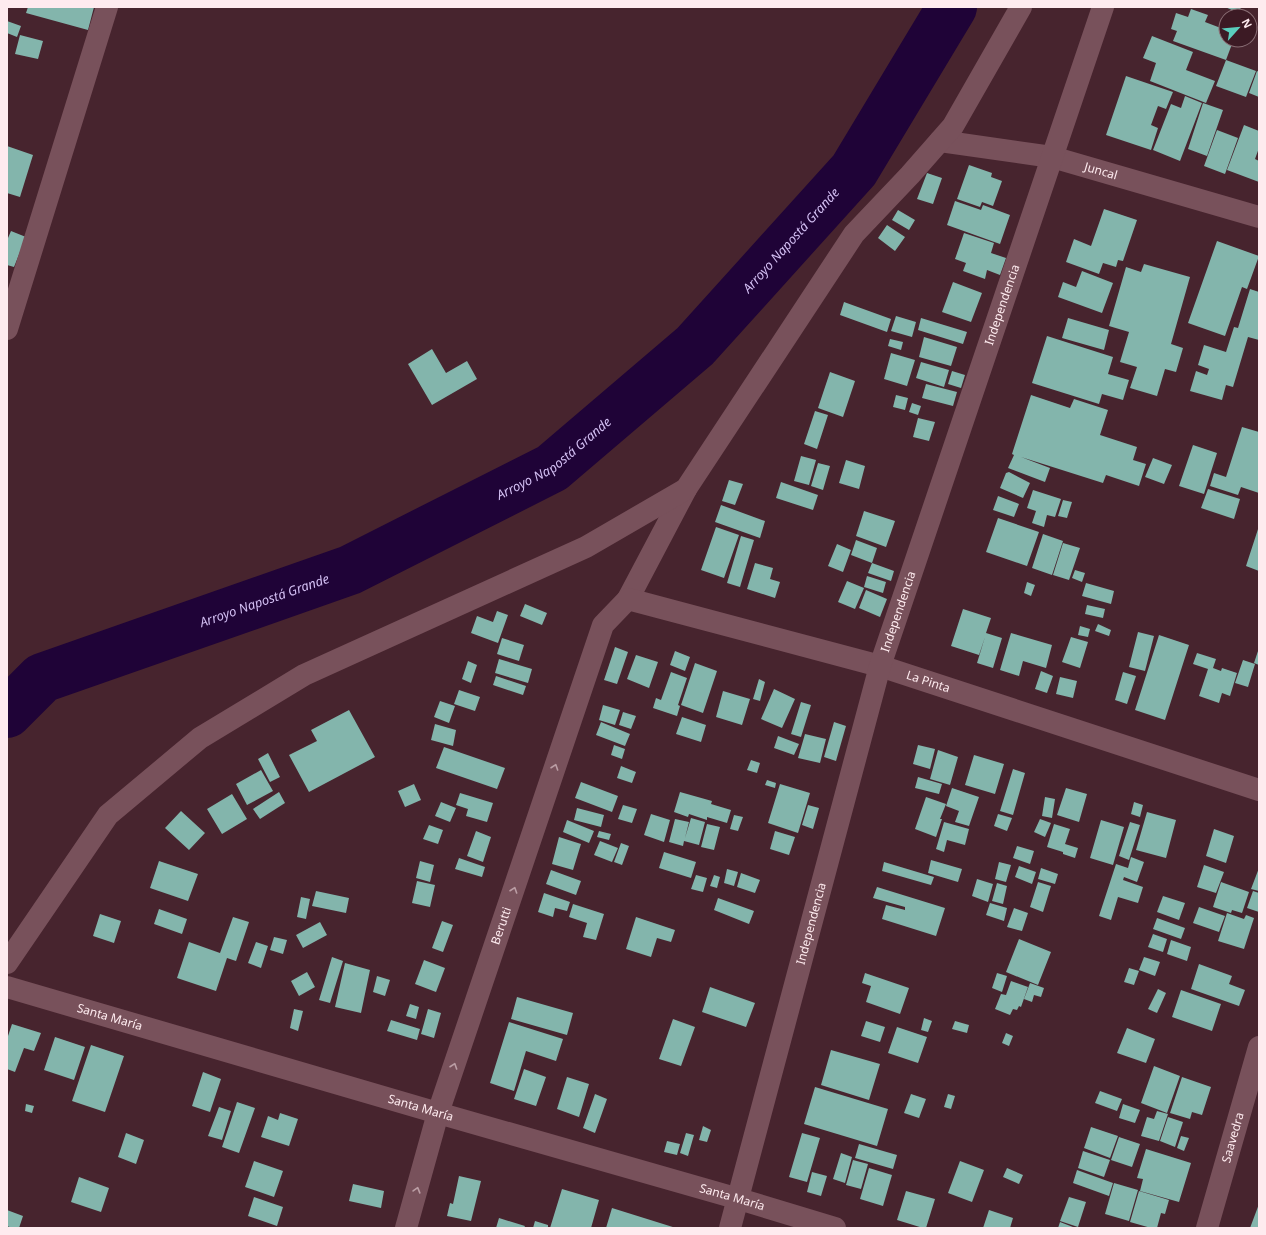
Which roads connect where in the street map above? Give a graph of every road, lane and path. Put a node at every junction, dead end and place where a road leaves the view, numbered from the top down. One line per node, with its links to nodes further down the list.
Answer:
1 (107, 7): 7 (street)
2 (1021, 7): 4 (street)
3 (1102, 7): 5 (street, Independencia)
4 (940, 141): 5 (street, Juncal); 8 (street)
5 (1052, 157): 6 (street, Juncal); 10 (street, Independencia)
6 (1259, 217)
7 (7, 328)
8 (686, 489): 9 (street); 12 (street)
9 (628, 599): 10 (street, La Pinta); 15 (street, Berutti, one-way to 9)
10 (880, 666): 11 (street, La Pinta); 16 (street, Independencia)
11 (1259, 790)
12 (7, 963)
13 (7, 987): 15 (street, Santa María)
14 (1259, 1047): 20 (street, Saavedra)
15 (438, 1113): 16 (street, Santa María); 17 (street, Berutti, one-way to 15)
16 (738, 1199): 18 (street, Independencia); 19 (street, Santa María)
17 (406, 1228)
18 (730, 1228)
19 (834, 1228)
20 (1207, 1228)

